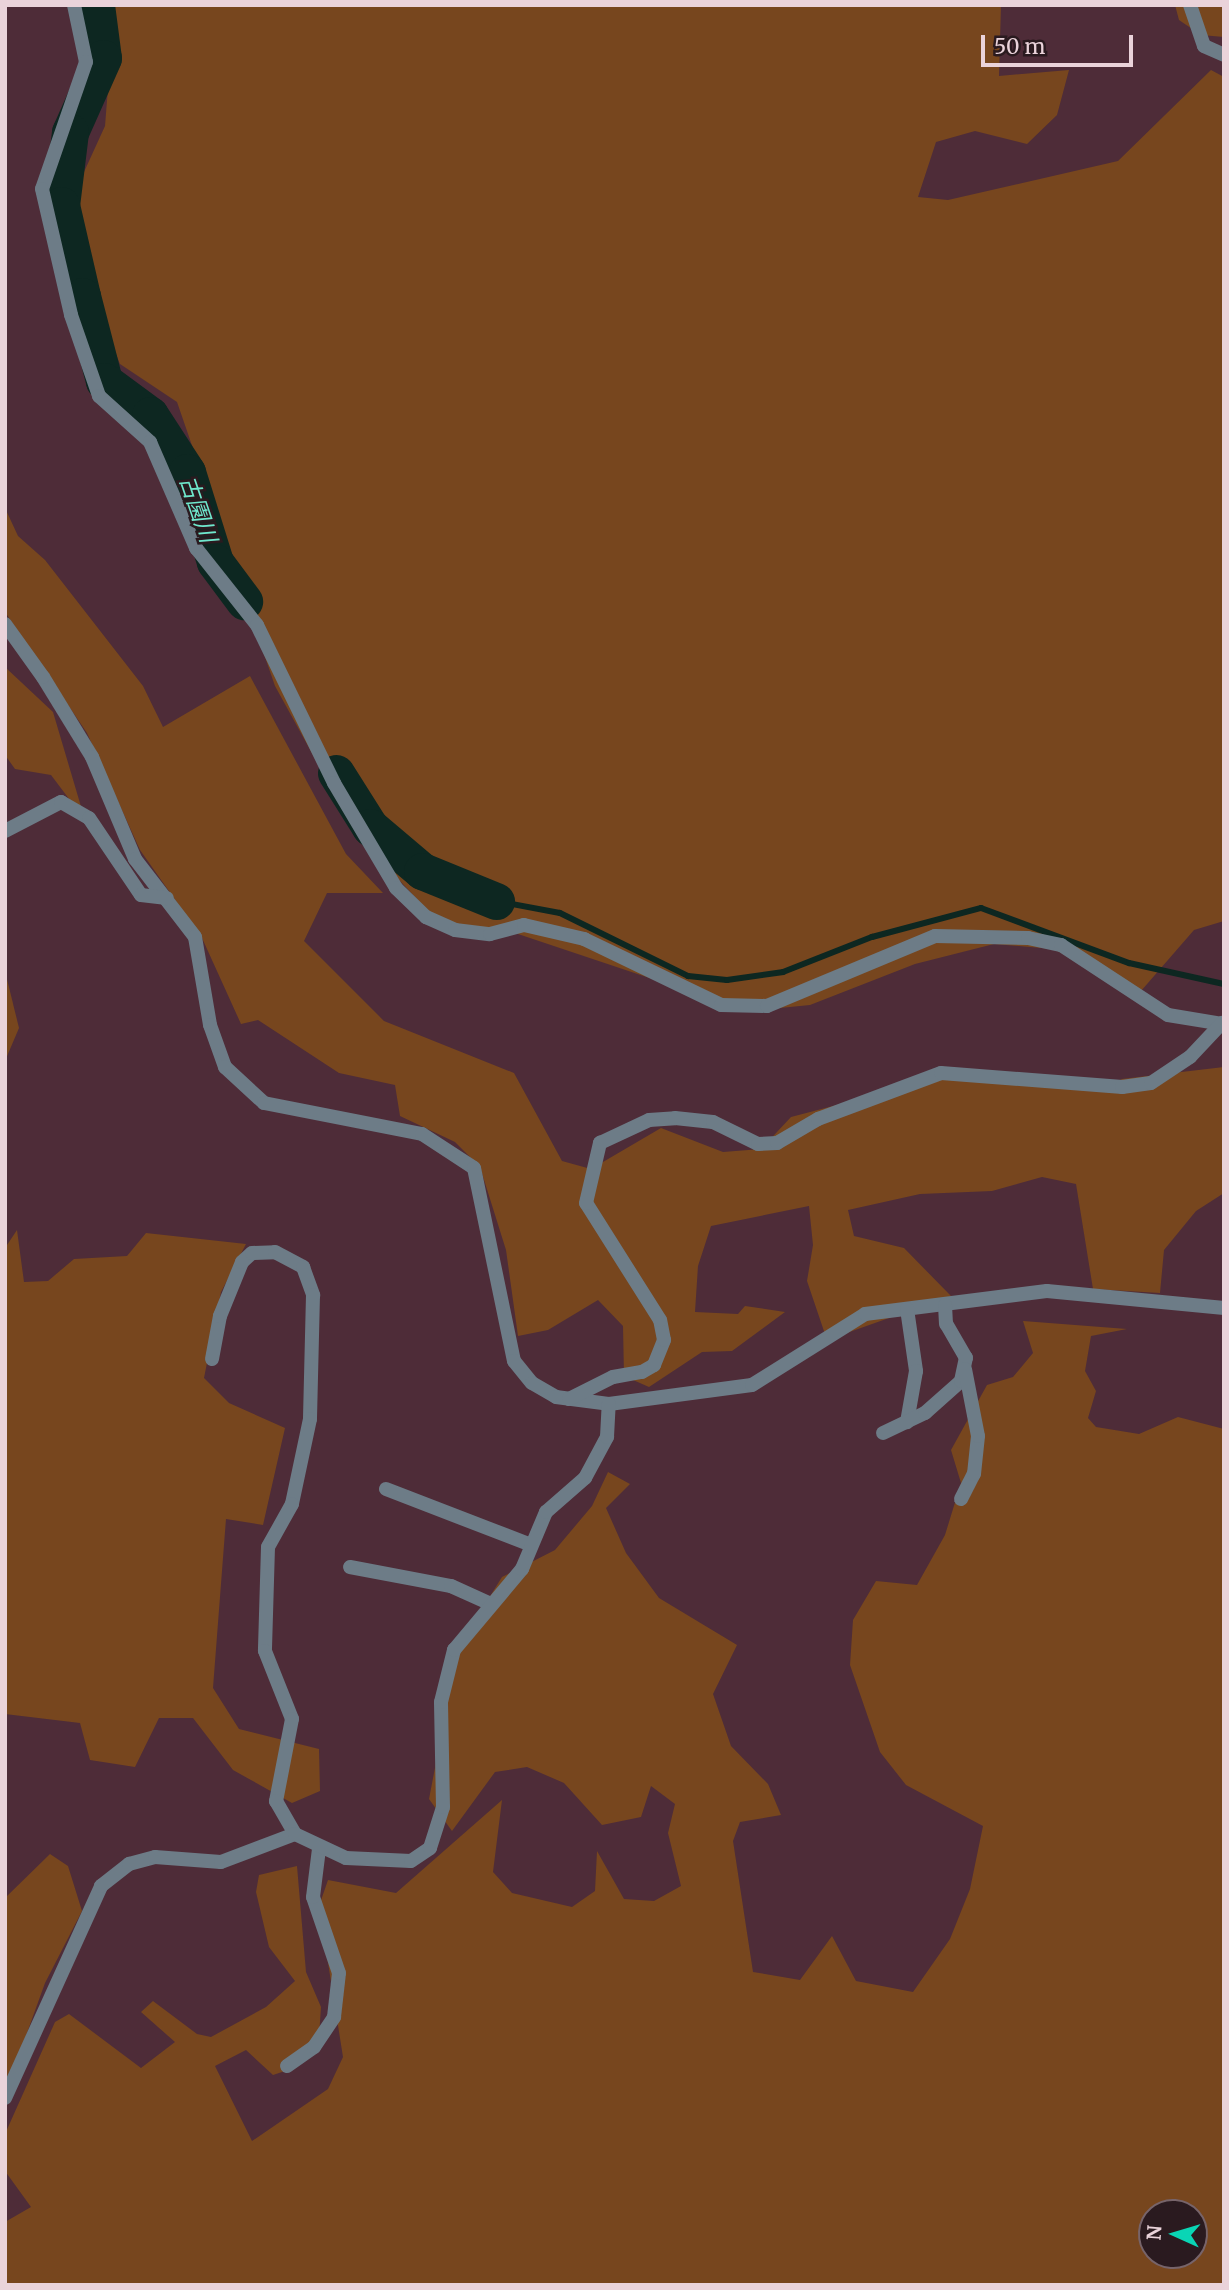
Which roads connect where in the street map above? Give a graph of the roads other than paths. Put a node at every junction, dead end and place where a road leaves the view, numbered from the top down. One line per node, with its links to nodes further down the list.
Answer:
1 (74, 5): 7 (street)
2 (1190, 5): 3 (street)
3 (1224, 55)
4 (5, 624): 6 (street)
5 (5, 831): 6 (street)
6 (167, 898): 13 (street)
7 (1220, 1023): 13 (street)
8 (945, 1305): 9 (street); 10 (street); 12 (street)
9 (1224, 1308)
10 (907, 1309): 14 (street); 15 (street)
11 (212, 1359): 22 (street)
12 (965, 1369): 15 (street); 18 (street)
13 (569, 1399): 14 (street)
14 (609, 1404): 19 (street)
15 (907, 1422): 16 (street)
16 (883, 1433)
17 (386, 1489): 19 (street)
18 (961, 1499)
19 (531, 1545): 21 (street)
20 (350, 1567): 21 (street)
21 (491, 1604): 23 (street)
22 (295, 1834): 23 (street); 25 (street)
23 (319, 1849): 24 (street)
24 (287, 2066)
25 (5, 2098)

